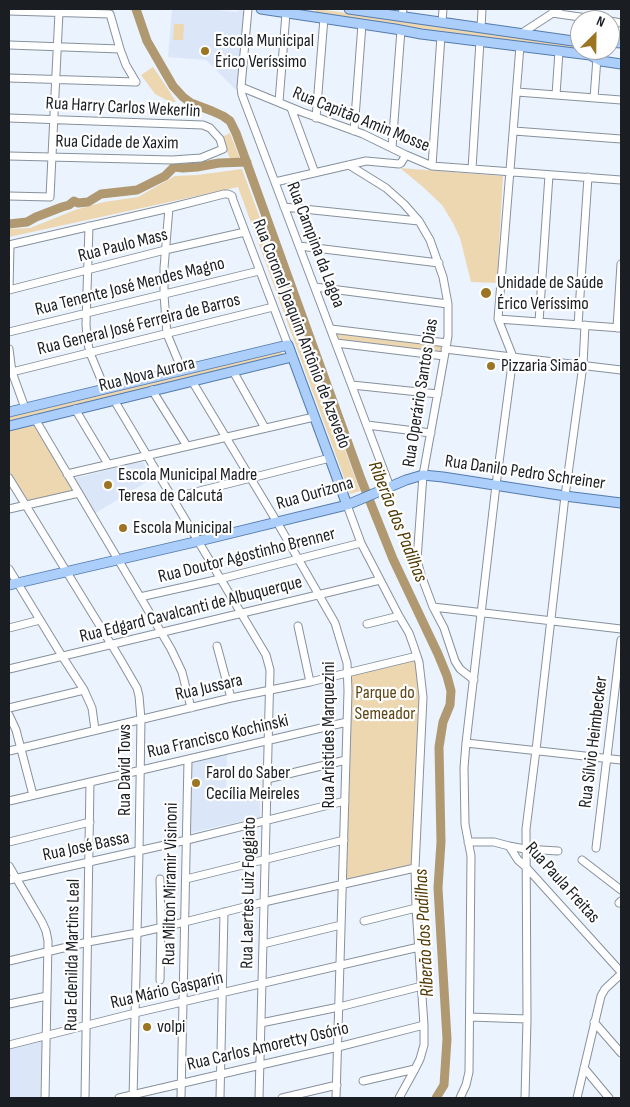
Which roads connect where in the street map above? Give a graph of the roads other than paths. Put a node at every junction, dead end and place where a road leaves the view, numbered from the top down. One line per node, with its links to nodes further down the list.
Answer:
1 (248, 9): 34 (street, Rua Campina da Lagoa)
2 (261, 9): 12 (main road)
3 (349, 9): 6 (main road)
4 (443, 9): 15 (street)
5 (482, 9): 17 (street)
6 (363, 10): 11 (main road)
7 (9, 11): 9 (street)
8 (556, 11): 13 (street); 19 (street)
9 (59, 12): 25 (street); 26 (street)
10 (301, 12): 12 (main road); 14 (main road)
11 (402, 12): 15 (main road)
12 (286, 13): 39 (street)
13 (570, 14)
14 (317, 15): 16 (main road); 42 (street)
15 (442, 22): 17 (main road)
16 (362, 24): 18 (main road); 44 (street)
17 (481, 28): 19 (main road)
18 (401, 30): 20 (main road); 47 (street)
19 (522, 34): 22 (main road)
20 (441, 36): 21 (main road); 53 (street)
21 (480, 41): 24 (main road); 54 (street)
22 (570, 41)
23 (9, 45): 25 (street)
24 (520, 46): 27 (main road); 35 (street)
25 (57, 47): 26 (street); 33 (street)
26 (120, 49): 33 (street)
27 (559, 51): 28 (main road); 36 (street)
28 (570, 52)
29 (597, 60): 37 (street)
30 (600, 60): 31 (main road)
31 (621, 64)
32 (9, 78): 33 (street)
33 (56, 79): 43 (street)
34 (242, 86): 39 (street, Rua Capitão Amin Mosse); 60 (street, Rua Campina da Lagoa)
35 (517, 92): 36 (street); 45 (street)
36 (556, 95): 37 (street)
37 (594, 98): 38 (street)
38 (621, 100)
39 (279, 102): 40 (street, Rua Capitão Amin Mosse)
40 (291, 108): 42 (street, Rua Capitão Amin Mosse); 56 (street)
41 (9, 118): 43 (street, Rua Harry Carlos Wekerlin)
42 (316, 118): 44 (street, Rua Capitão Amin Mosse)
43 (54, 120): 48 (street, Rua Harry Carlos Wekerlin); 51 (street)
44 (354, 131): 47 (street, Rua Capitão Amin Mosse)
45 (514, 131): 46 (street); 55 (street)
46 (621, 139)
47 (392, 148): 49 (street, Rua Capitão Amin Mosse)
48 (223, 150): 51 (street, Rua Cidade de Xaxim)
49 (406, 155): 52 (street); 53 (street, Rua Capitão Amin Mosse)
50 (9, 156): 51 (street, Rua Cidade de Xaxim)
51 (52, 157): 61 (street)
52 (349, 165): 56 (street); 64 (street, Rua Operário Santos Dias)
53 (432, 166): 54 (street, Rua Capitão Amin Mosse)
54 (472, 169): 55 (street, Rua Capitão Amin Mosse)
55 (511, 172): 57 (street, Rua Capitão Amin Mosse); 80 (street)
56 (315, 173): 60 (street)
57 (550, 174): 58 (street, Rua Capitão Amin Mosse); 81 (street)
58 (588, 178): 59 (street, Rua Capitão Amin Mosse); 82 (street)
59 (621, 180)
60 (275, 182): 62 (street, Rua Campina da Lagoa)
61 (9, 196)
62 (284, 207): 64 (street); 68 (street, Rua Campina da Lagoa)
63 (169, 208): 65 (street); 66 (street, Rua Coronel Joaquim Antônio de Azevedo); 69 (street)
64 (420, 221): 70 (street, Rua Operário Santos Dias)
65 (89, 226): 67 (street); 72 (street)
66 (245, 232): 69 (street, Rua Paulo Mass); 73 (street, Rua Coronel Joaquim Antônio de Azevedo)
67 (10, 245): 75 (street)
68 (299, 246): 70 (street); 74 (street, Rua Campina da Lagoa)
69 (165, 250): 72 (street, Rua Paulo Mass); 76 (street)
70 (439, 263): 77 (street, Rua Operário Santos Dias)
71 (621, 264): 83 (street)
72 (88, 270): 75 (street, Rua Paulo Mass); 79 (street)
73 (259, 271): 76 (street, Rua Tenente José Mendes Magno); 78 (street, Rua Coronel Joaquim Antônio de Azevedo)
74 (315, 287): 77 (street); 84 (street, Rua Campina da Lagoa)
75 (9, 290)
76 (164, 295): 79 (street, Rua Tenente José Mendes Magno); 86 (street)
77 (448, 304): 90 (street, Rua Operário Santos Dias)
78 (273, 307): 86 (street, Rua General José Ferreira de Barros); 88 (street, Rua Coronel Joaquim Antônio de Azevedo)
79 (86, 314): 85 (street, Rua Tenente José Mendes Magno); 91 (street)
80 (498, 319): 81 (street); 93 (street)
81 (539, 322): 82 (street)
82 (581, 325): 83 (street); 94 (street)
83 (619, 328)
84 (330, 329): 87 (street, Rua Campina da Lagoa); 90 (street)
85 (9, 332)
86 (167, 334): 91 (street, Rua General José Ferreira de Barros); 95 (street)
87 (336, 343): 90 (street); 100 (street, Rua Campina da Lagoa)
88 (288, 345): 92 (main road, Rua Coronel Joaquim Antônio de Azevedo); 95 (main road, Rua Nova Aurora)
89 (9, 349): 98 (street)
90 (445, 349): 93 (street); 103 (street, Rua Operário Santos Dias)
91 (90, 353): 98 (street, Rua General José Ferreira de Barros); 101 (street)
92 (292, 357): 97 (main road, Rua Nova Aurora); 112 (main road, Rua Coronel Joaquim Antônio de Azevedo)
93 (513, 357): 94 (street); 127 (street)
94 (582, 365): 96 (street); 130 (street)
95 (182, 370): 101 (main road, Rua Nova Aurora)
96 (621, 370)
97 (232, 371): 99 (main road, Rua Nova Aurora); 116 (street)
98 (12, 372): 107 (street)
99 (192, 381): 102 (main road, Rua Nova Aurora); 118 (street, Rua Aristides Marquezini)
100 (352, 385): 103 (street); 114 (street, Rua Campina da Lagoa)
101 (105, 389): 104 (main road, Rua Nova Aurora)
102 (152, 390): 105 (main road, Rua Nova Aurora); 119 (street)
103 (438, 394): 117 (street, Rua Operário Santos Dias)
104 (61, 400): 106 (main road, Rua Nova Aurora); 110 (main road)
105 (114, 400): 108 (main road, Rua Nova Aurora); 120 (street, Rua Laertes Luiz Foggiato)
106 (48, 403): 107 (main road, Rua Nova Aurora); 111 (main road)
107 (25, 408): 109 (main road, Rua Nova Aurora)
108 (75, 410): 110 (main road, Rua Nova Aurora); 122 (street)
109 (9, 412)
110 (65, 412): 111 (main road, Rua Nova Aurora)
111 (53, 415): 113 (main road, Rua Nova Aurora)
112 (314, 417): 116 (street); 121 (main road, Rua Coronel Joaquim Antônio de Azevedo)
113 (35, 419): 115 (main road, Rua Nova Aurora); 123 (street)
114 (367, 425): 117 (street); 128 (street, Rua Campina da Lagoa)
115 (9, 426)
116 (265, 428): 118 (street)
117 (431, 433): 124 (street, Rua Operário Santos Dias)
118 (226, 438): 119 (street); 126 (street, Rua Aristides Marquezini)
119 (187, 446): 120 (street)
120 (147, 455): 122 (street); 131 (street, Rua Laertes Luiz Foggiato)
121 (330, 458): 126 (street); 132 (main road, Rua Coronel Joaquim Antônio de Azevedo)
122 (108, 464): 123 (street)
123 (67, 474): 129 (street)
124 (423, 475): 127 (main road, Rua Danilo Pedro Schreiner); 128 (main road, Rua Ourizona); 148 (street, Rua Operário Santos Dias)
125 (9, 478): 134 (street, Rua David Tows)
126 (250, 478): 131 (street); 136 (street, Rua Aristides Marquezini)
127 (496, 485): 130 (main road, Rua Danilo Pedro Schreiner); 150 (street)
128 (390, 486): 132 (main road, Rua Ourizona)
129 (79, 493): 134 (street); 139 (street)
130 (565, 496): 133 (main road, Rua Danilo Pedro Schreiner); 153 (street)
131 (172, 498): 137 (street, Rua Laertes Luiz Foggiato)
132 (343, 503): 136 (main road, Rua Ourizona); 138 (street, Rua Coronel Joaquim Antônio de Azevedo)
133 (621, 503)
134 (25, 505): 135 (street); 142 (street, Rua David Tows)
135 (9, 509)
136 (277, 522): 137 (main road, Rua Ourizona); 140 (street, Rua Aristides Marquezini)
137 (198, 541): 139 (main road, Rua Ourizona); 143 (street, Rua Laertes Luiz Foggiato)
138 (361, 543): 140 (street, Rua Doutor Agostinho Brenner); 144 (street, Rua Coronel Joaquim Antônio de Azevedo)
139 (118, 560): 142 (main road, Rua Ourizona); 147 (street)
140 (299, 560): 143 (street, Rua Doutor Agostinho Brenner); 146 (street, Rua Aristides Marquezini)
141 (9, 569): 145 (street)
142 (66, 572): 145 (main road, Rua Ourizona); 160 (street, Rua David Tows)
143 (220, 579): 147 (street, Rua Doutor Agostinho Brenner); 149 (street, Rua Laertes Luiz Foggiato)
144 (380, 580): 146 (street, Rua Edgard Cavalcanti de Albuquerque); 151 (street, Rua Coronel Joaquim Antônio de Azevedo)
145 (13, 584): 152 (street)
146 (319, 595): 149 (street, Rua Edgard Cavalcanti de Albuquerque); 165 (street, Rua Aristides Marquezini)
147 (140, 597): 158 (street)
148 (433, 607): 150 (street); 166 (street, Rua Operário Santos Dias)
149 (241, 613): 158 (street, Rua Edgard Cavalcanti de Albuquerque); 169 (street, Rua Laertes Luiz Foggiato)
150 (482, 613): 153 (street); 166 (street)
151 (399, 616): 154 (street); 163 (street, Rua Coronel Joaquim Antônio de Azevedo)
152 (40, 620): 156 (street); 162 (street)
153 (551, 621): 157 (street); 180 (street)
154 (367, 624)
155 (298, 626): 167 (street)
156 (9, 628)
157 (621, 629)
158 (161, 633): 160 (street, Rua Edgard Cavalcanti de Albuquerque); 172 (street)
159 (621, 640): 182 (street, Rua Sílvio Heimbecker)
160 (112, 645): 162 (street, Rua Edgard Cavalcanti de Albuquerque); 174 (street, Rua David Tows)
161 (217, 646): 170 (street)
162 (62, 656): 164 (street, Rua Edgard Cavalcanti de Albuquerque); 168 (street)
163 (417, 656): 165 (street, Rua Jussara); 208 (street, Rua Coronel Joaquim Antônio de Azevedo)
164 (9, 669)
165 (348, 673): 167 (street, Rua Jussara); 175 (street, Rua Aristides Marquezini)
166 (474, 680): 178 (street)
167 (310, 682): 169 (street, Rua Jussara)
168 (84, 690): 171 (street); 176 (street)
169 (270, 690): 170 (street, Rua Jussara); 177 (street, Rua Laertes Luiz Foggiato)
170 (231, 698): 172 (street, Rua Jussara)
171 (9, 708)
172 (191, 708): 174 (street, Rua Jussara)
173 (9, 715): 179 (street)
174 (141, 720): 176 (street, Rua Jussara); 186 (street, Rua David Tows)
175 (347, 722): 177 (street, Rua Francisco Kochinski); 184 (street, Rua Aristides Marquezini)
176 (95, 730): 179 (street, Rua Jussara)
177 (268, 740): 183 (street, Rua Francisco Kochinski); 187 (street, Rua Laertes Luiz Foggiato)
178 (466, 743): 180 (street); 197 (street)
179 (21, 748): 181 (street, Rua Jussara); 189 (street)
180 (536, 750): 182 (street); 199 (street)
181 (9, 751)
182 (607, 758): 185 (street); 200 (street, Rua Sílvio Heimbecker)
183 (188, 760): 186 (street, Rua Francisco Kochinski); 194 (street, Rua Milton Miramir Visinoni)
184 (346, 760): 187 (street); 191 (street, Rua Aristides Marquezini)
185 (621, 760)
186 (140, 770): 188 (street, Rua Francisco Kochinski); 201 (street, Rua David Tows)
187 (267, 779): 192 (street, Rua Laertes Luiz Foggiato)
188 (90, 782): 189 (street, Rua Francisco Kochinski); 193 (street, Rua Edenilda Martins Leal)
189 (33, 796): 190 (street, Rua Francisco Kochinski)
190 (9, 801)
191 (345, 801): 192 (street, Rua José Bassa); 195 (street, Rua Aristides Marquezini)
192 (266, 821): 194 (street, Rua José Bassa); 203 (street, Rua Laertes Luiz Foggiato)
193 (90, 822): 196 (street); 205 (street, Rua Edenilda Martins Leal)
194 (187, 840): 201 (street, Rua José Bassa); 211 (street, Rua Milton Miramir Visinoni)
195 (344, 840): 203 (street); 212 (street, Rua Aristides Marquezini)
196 (9, 842)
197 (468, 842): 198 (street, Rua Paula Freitas); 238 (street)
198 (509, 846): 199 (street); 207 (street, Rua Paula Freitas)
199 (525, 848): 202 (street); 207 (street)
200 (596, 848)
201 (140, 851): 205 (street, Rua José Bassa); 221 (street, Rua David Tows)
202 (558, 851)
203 (265, 860): 211 (street); 214 (street, Rua Laertes Luiz Foggiato)
204 (582, 860): 213 (street)
205 (89, 862): 210 (street, Rua José Bassa); 222 (street, Rua Edenilda Martins Leal)
206 (9, 866): 210 (street)
207 (526, 867): 228 (street, Rua Paula Freitas); 239 (street)
208 (415, 868): 212 (street); 215 (street, Rua Coronel Joaquim Antônio de Azevedo)
209 (160, 878): 220 (street)
210 (12, 879): 225 (street)
211 (186, 879): 218 (street, Rua Milton Miramir Visinoni)
212 (342, 884): 214 (street); 219 (street, Rua Aristides Marquezini)
213 (621, 890)
214 (264, 902): 216 (street); 223 (street, Rua Laertes Luiz Foggiato)
215 (416, 908): 217 (street); 224 (street, Rua Coronel Joaquim Antônio de Azevedo)
216 (224, 912): 218 (street); 232 (street)
217 (364, 921)
218 (185, 922): 220 (street); 234 (street, Rua Milton Miramir Visinoni)
219 (341, 925): 223 (street); 227 (street, Rua Aristides Marquezini)
220 (161, 927): 221 (street); 229 (street)
221 (137, 933): 222 (street); 237 (street, Rua David Tows)
222 (88, 942): 225 (street); 242 (street, Rua Edenilda Martins Leal)
223 (263, 944): 230 (street, Rua Laertes Luiz Foggiato)
224 (419, 947): 227 (street, Rua Mário Gasparin); 231 (street, Rua Coronel Joaquim Antônio de Azevedo)
225 (48, 953): 226 (street); 233 (street)
226 (9, 961)
227 (340, 965): 230 (street, Rua Mário Gasparin); 236 (street, Rua Aristides Marquezini)
228 (621, 973): 240 (street)
229 (160, 980)
230 (262, 983): 232 (street, Rua Mário Gasparin); 241 (street, Rua Laertes Luiz Foggiato)
231 (422, 986): 236 (street); 243 (street, Rua Coronel Joaquim Antônio de Azevedo)
232 (222, 994): 234 (street, Rua Mário Gasparin); 251 (street)
233 (47, 996): 235 (street); 244 (street)
234 (183, 1003): 237 (street, Rua Mário Gasparin); 253 (street, Rua Milton Miramir Visinoni)
235 (9, 1004)
236 (339, 1007): 241 (street); 246 (street, Rua Aristides Marquezini)
237 (135, 1013): 242 (street, Rua Mário Gasparin); 255 (street, Rua David Tows)
238 (470, 1017): 239 (street); 265 (street)
239 (527, 1019): 266 (street)
240 (594, 1022): 247 (street); 249 (street)
241 (261, 1023): 248 (street, Rua Laertes Luiz Foggiato)
242 (86, 1025): 244 (street, Rua Mário Gasparin); 257 (street, Rua Edenilda Martins Leal)
243 (424, 1025): 246 (street, Rua Carlos Amoretty Osório); 250 (street, Rua Coronel Joaquim Antônio de Azevedo)
244 (47, 1035): 245 (street, Rua Mário Gasparin); 256 (street)
245 (9, 1044)
246 (338, 1047): 248 (street, Rua Carlos Amoretty Osório); 254 (street, Rua Aristides Marquezini)
247 (621, 1054)
248 (260, 1064): 251 (street, Rua Carlos Amoretty Osório); 261 (street, Rua Laertes Luiz Foggiato)
249 (584, 1068): 267 (street); 268 (street)
250 (415, 1069): 252 (street); 264 (street, Rua Coronel Joaquim Antônio de Azevedo)
251 (220, 1074): 253 (street, Rua Carlos Amoretty Osório); 260 (street)
252 (362, 1081)
253 (181, 1083): 255 (street, Rua Carlos Amoretty Osório); 259 (street, Rua Milton Miramir Visinoni)
254 (337, 1085): 262 (street); 263 (street, Rua Aristides Marquezini)
255 (133, 1097): 258 (street, Rua Carlos Amoretty Osório)
256 (45, 1098)
257 (85, 1098)
258 (118, 1098)
259 (181, 1098)
260 (220, 1098)
261 (259, 1098)
262 (282, 1098)
263 (336, 1098)
264 (399, 1098)
265 (460, 1098)
266 (525, 1098)
267 (577, 1098)
268 (609, 1098)

